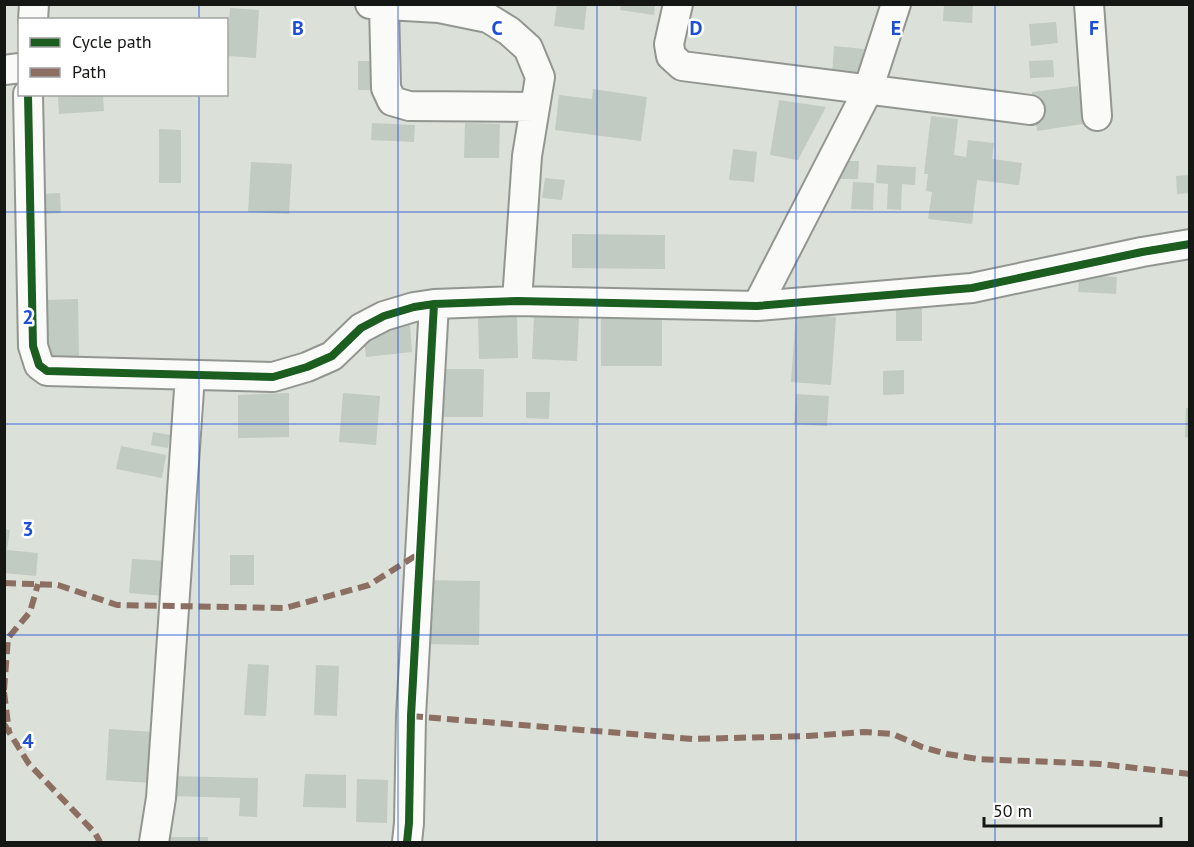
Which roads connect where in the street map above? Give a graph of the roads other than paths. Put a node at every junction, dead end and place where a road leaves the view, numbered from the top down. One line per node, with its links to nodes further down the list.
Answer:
1 (370, 4): 5 (street)
2 (678, 4): 6 (street)
3 (896, 4): 6 (street)
4 (1089, 4): 10 (street)
5 (384, 5): 8 (street); 8 (street)
6 (868, 90): 9 (street); 14 (street)
7 (28, 96): 15 (street)
8 (535, 107): 12 (street)
9 (1030, 110)
10 (1097, 116)
11 (1190, 244): 14 (street)
12 (517, 301): 13 (street); 14 (street)
13 (434, 304): 15 (street); 17 (street)
14 (757, 306)
15 (190, 375): 16 (street)
16 (154, 843)
17 (406, 843)

